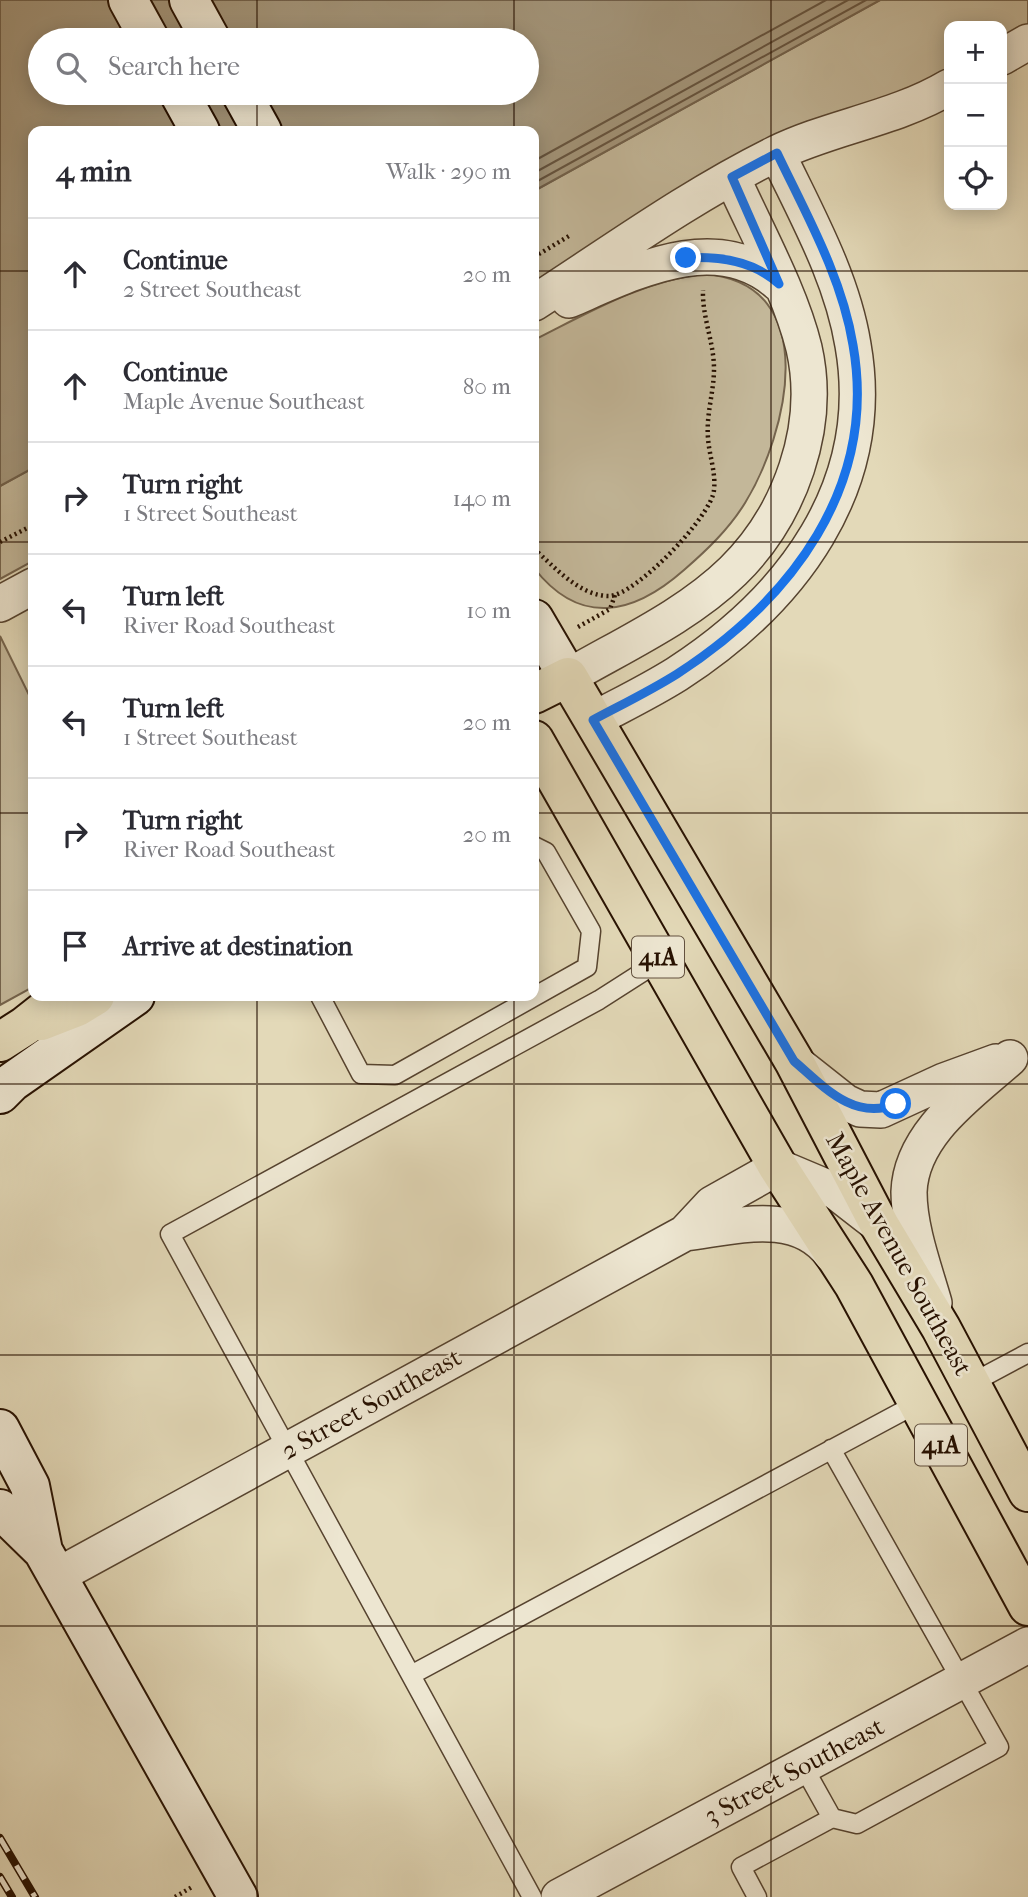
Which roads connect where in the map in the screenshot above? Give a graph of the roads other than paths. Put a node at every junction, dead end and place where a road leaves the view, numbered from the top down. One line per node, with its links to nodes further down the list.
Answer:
1 (128, 0): 3 (street)
2 (189, 0): 4 (street)
3 (143, 28)
4 (204, 28)
5 (1028, 42): 6 (street)
6 (1007, 54)
7 (944, 90): 12 (street)
8 (186, 105): 10 (street)
9 (248, 105): 11 (street)
10 (197, 126)
11 (259, 126)
12 (777, 153): 13 (street); 22 (street)
13 (732, 177): 14 (street); 15 (street)
14 (779, 284): 16 (street); 20 (street)
15 (539, 300)
16 (539, 312)
17 (28, 589): 18 (street)
18 (0, 604)
19 (541, 632): 20 (street, Maple Avenue Southeast)
20 (568, 677): 21 (main road); 22 (main road, Maple Avenue Southeast / 41A)
21 (539, 692)
22 (593, 720): 23 (main road, 41A); 35 (main road, Maple Avenue Southeast / 41A)
23 (539, 744)
24 (539, 753): 26 (main road, Maple Avenue Southeast / 41A)
25 (539, 848): 27 (lane)
26 (660, 961): 37 (main road, Maple Avenue Southeast / 41A); 47 (lane)
27 (539, 994)
28 (56, 1001): 33 (main road)
29 (87, 1001): 33 (main road)
30 (128, 1001): 36 (street)
31 (323, 1001): 32 (lane)
32 (527, 1001)
33 (13, 1034)
34 (1019, 1054): 35 (street); 41 (street)
35 (794, 1061): 38 (main road, Maple Avenue Southeast / 41A)
36 (0, 1094)
37 (778, 1167): 38 (street); 39 (street, 2 Street Southeast); 40 (main road, Maple Avenue Southeast / 41A)
38 (880, 1226): 41 (main road, Maple Avenue Southeast / 41A)
39 (685, 1233): 40 (street, 2 Street Southeast); 47 (street, 2 Street Southeast)
40 (854, 1285): 44 (main road, Maple Avenue Southeast / 41A)
41 (941, 1328): 43 (main road, Maple Avenue Southeast / 41A)
42 (1028, 1353): 43 (lane)
43 (970, 1384): 48 (main road, Maple Avenue Southeast / 41A)
44 (918, 1403): 46 (lane); 51 (main road, Maple Avenue Southeast / 41A)
45 (0, 1429): 50 (street)
46 (831, 1449): 53 (lane); 54 (lane)
47 (287, 1450): 50 (street, 2 Street Southeast); 53 (lane)
48 (1028, 1492)
49 (0, 1509): 50 (street)
50 (50, 1564): 57 (street)
51 (1028, 1606)
52 (1028, 1645): 54 (street, 3 Street Southeast)
53 (411, 1675): 58 (lane)
54 (959, 1681): 55 (street, 3 Street Southeast); 56 (lane)
55 (803, 1766): 56 (lane); 59 (street, 3 Street Southeast)
56 (832, 1818): 60 (lane)
57 (238, 1897)
58 (532, 1897)
59 (559, 1897)
60 (757, 1897)

